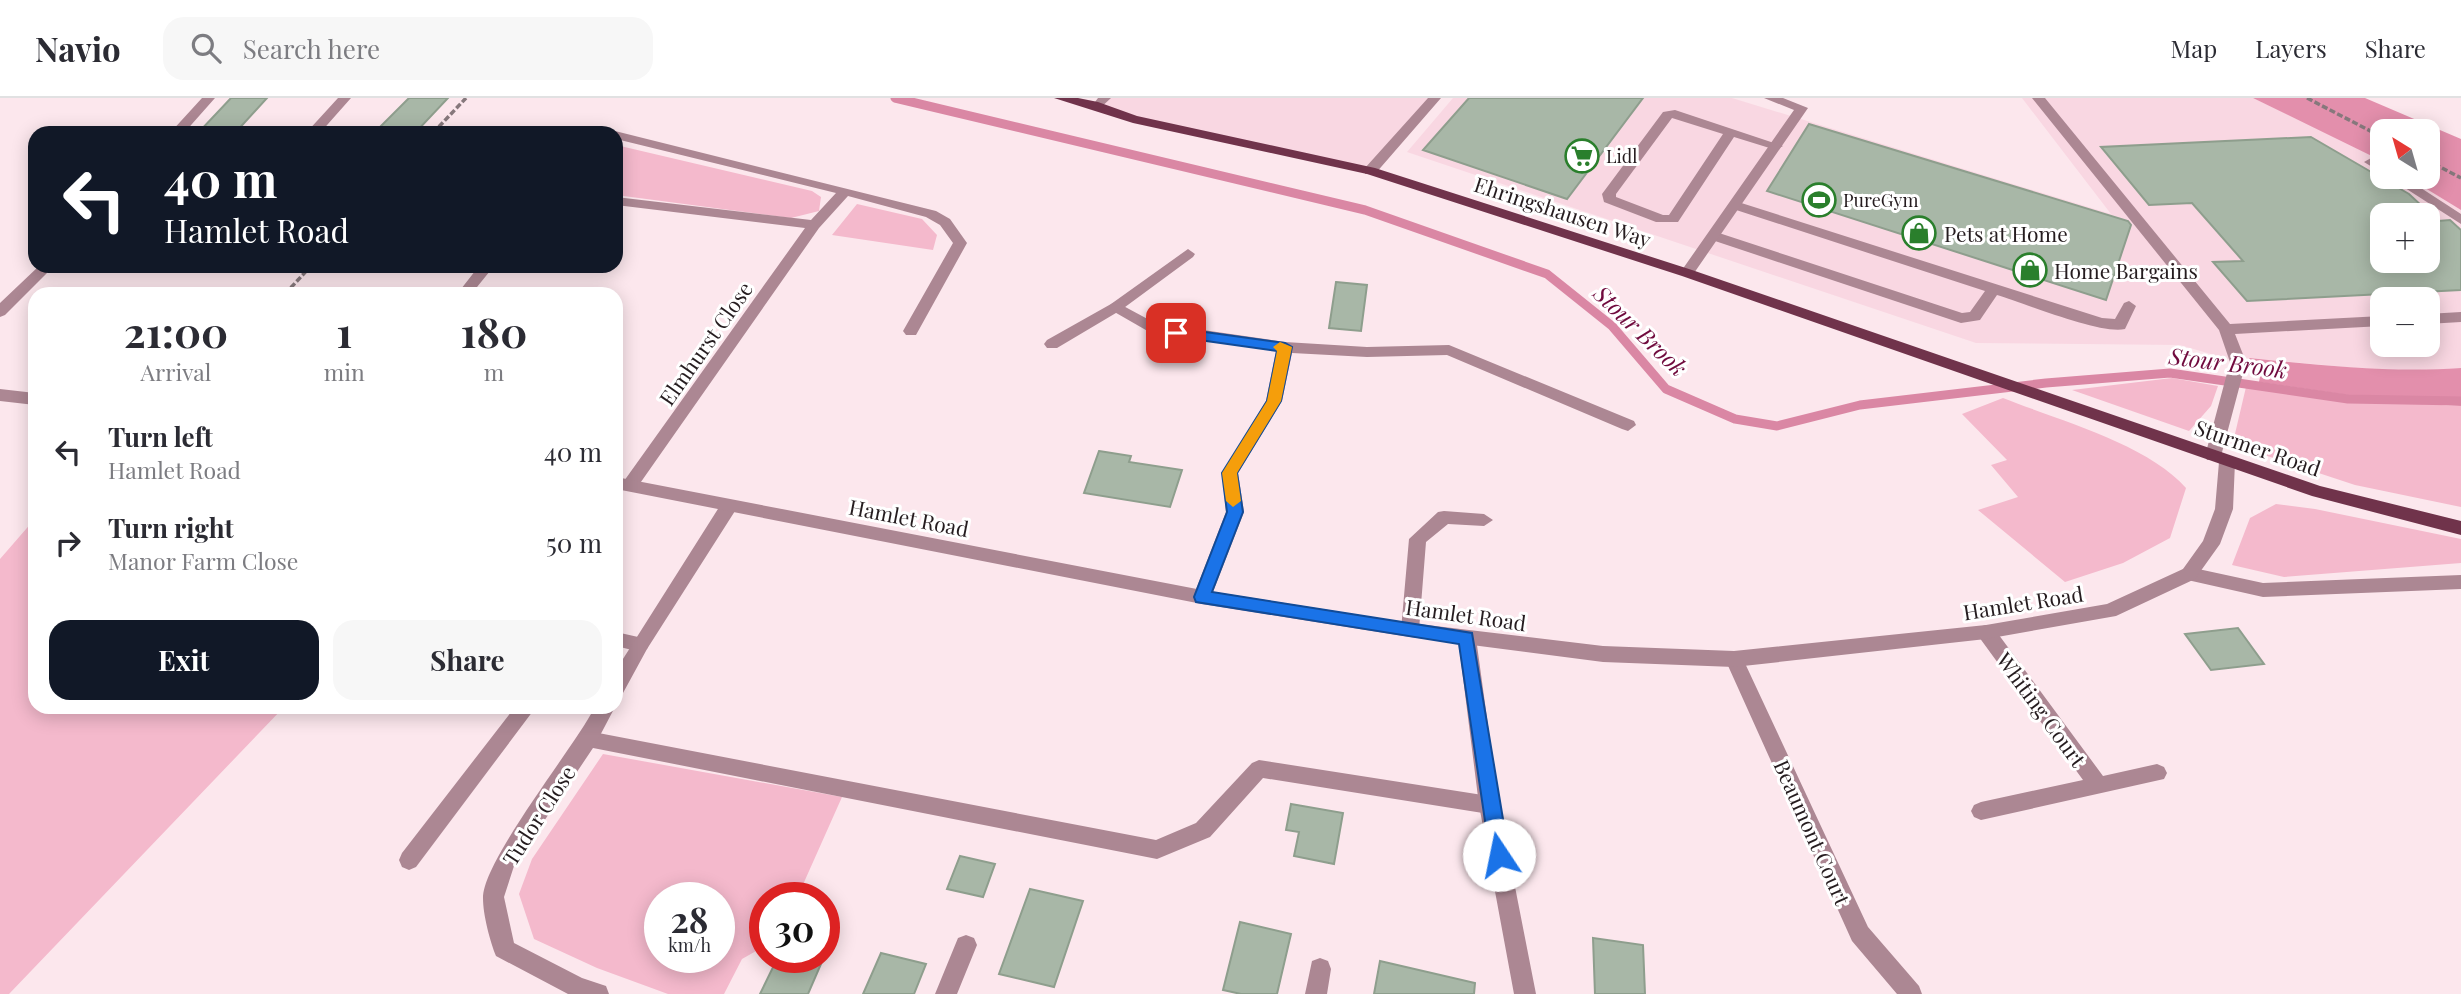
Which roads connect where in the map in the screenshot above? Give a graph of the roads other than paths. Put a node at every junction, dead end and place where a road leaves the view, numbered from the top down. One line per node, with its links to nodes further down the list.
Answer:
1 (209, 98): 8 (street)
2 (345, 98): 9 (street)
3 (1060, 98): 6 (main road, Ehringshausen Way)
4 (1435, 98): 13 (street)
5 (1770, 98): 12 (street)
6 (1102, 102): 13 (main road, Ehringshausen Way)
7 (2046, 102): 33 (street)
8 (183, 126)
9 (319, 126)
10 (1731, 132): 10 (street); 12 (street)
11 (623, 137): 15 (street)
12 (1776, 146): 17 (street)
13 (1370, 171): 24 (main road, Ehringshausen Way)
14 (2413, 189): 18 (street)
15 (845, 191): 19 (street, Elmhurst Close); 34 (street)
16 (623, 202): 19 (street)
17 (1735, 205): 20 (street); 26 (street)
18 (2461, 220)
19 (814, 225): 42 (street, Elmhurst Close)
20 (1714, 236): 24 (street); 26 (street)
21 (1188, 254): 29 (street)
22 (39, 273): 27 (street)
23 (481, 273): 25 (street)
24 (1688, 273): 38 (main road, Ehringshausen Way)
25 (470, 287)
26 (1994, 288): 28 (street)
27 (4, 304)
28 (2129, 306)
29 (1116, 307): 35 (street); 36 (street)
30 (2461, 317): 31 (street)
31 (2440, 318)
32 (2370, 322): 33 (street)
33 (2226, 329): 41 (street, Hamlet Road)
34 (911, 331)
35 (1052, 344)
36 (1285, 347): 40 (street); 48 (street)
37 (0, 395): 39 (street)
38 (2044, 397): 41 (main road, Sturmer Road)
39 (28, 398)
40 (1628, 425)
41 (2220, 459): 45 (main road, Sturmer Road); 46 (street, Hamlet Road)
42 (623, 484): 43 (street, Hamlet Road)
43 (729, 506): 48 (street, Hamlet Road); 53 (street)
44 (1483, 520): 49 (street)
45 (2461, 528)
46 (2189, 574): 47 (street); 50 (street, Hamlet Road)
47 (2461, 582)
48 (1202, 597): 49 (street, Hamlet Road)
49 (1410, 630): 51 (street, Hamlet Road)
50 (1986, 632): 54 (street, Hamlet Road); 60 (street, Whiting Court)
51 (1466, 638): 54 (street, Hamlet Road); 61 (street)
52 (623, 640): 53 (street)
53 (640, 644): 55 (street)
54 (1734, 659): 70 (street, Beaumont Court)
55 (623, 674)
56 (521, 714): 63 (street)
57 (601, 714): 58 (street, Tudor Close)
58 (588, 739): 61 (street); 66 (street, Tudor Close)
59 (2157, 773): 60 (street, Whiting Court)
60 (2098, 785): 62 (street, Whiting Court)
61 (1489, 805): 69 (street)
62 (1981, 811)
63 (409, 860)
64 (966, 945): 67 (street)
65 (1320, 969): 68 (street)
66 (582, 992)
67 (946, 994)
68 (1315, 994)
69 (1525, 994)
70 (1911, 994)

